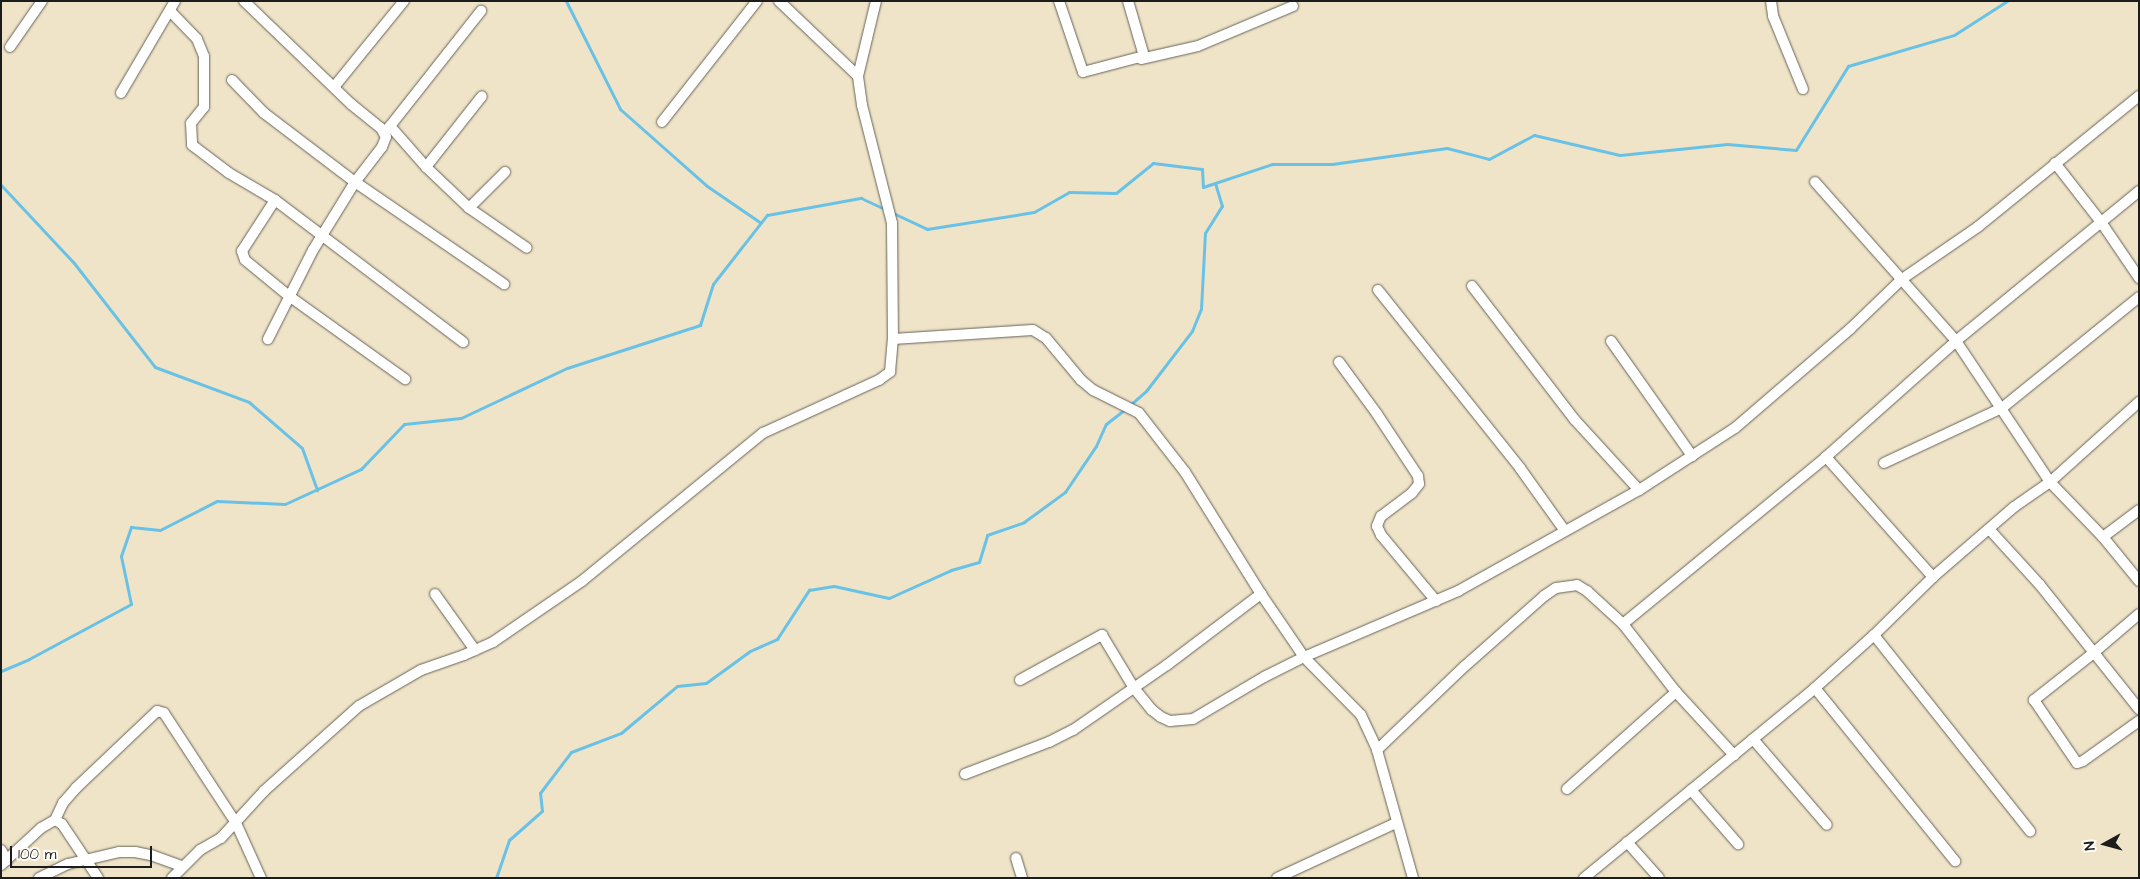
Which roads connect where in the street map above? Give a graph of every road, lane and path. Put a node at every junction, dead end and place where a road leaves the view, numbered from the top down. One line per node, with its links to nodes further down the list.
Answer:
1 (42, 1): 14 (street)
2 (175, 1): 12 (street)
3 (404, 1): 18 (street)
4 (757, 1): 23 (street)
5 (779, 1): 16 (street)
6 (876, 1): 16 (street)
7 (1059, 1): 15 (street)
8 (1128, 1): 15 (street)
9 (1771, 1): 19 (street)
10 (250, 4): 18 (street)
11 (1293, 6): 15 (street)
12 (170, 11): 20 (street); 31 (street)
13 (481, 11): 24 (street)
14 (10, 47)
15 (1141, 58)
16 (858, 76): 44 (street)
17 (232, 80): 28 (street)
18 (334, 86): 24 (street)
19 (1803, 89)
20 (121, 93)
21 (482, 96): 26 (street)
22 (2139, 96): 25 (street)
23 (662, 122)
24 (387, 129): 26 (street); 28 (street)
25 (2055, 163): 33 (street); 37 (street)
26 (426, 167): 32 (street)
27 (505, 172): 32 (street)
28 (355, 182): 34 (street); 38 (street)
29 (1815, 182): 37 (street)
30 (2139, 191): 33 (street)
31 (275, 200): 34 (street); 41 (street)
32 (469, 208): 35 (street)
33 (2101, 222): 36 (street); 46 (street)
34 (322, 237): 41 (street); 47 (street)
35 (527, 248)
36 (2139, 278)
37 (1902, 279): 46 (street); 52 (street)
38 (504, 284)
39 (1472, 286): 56 (street)
40 (1378, 290): 59 (street)
41 (289, 296): 43 (street); 49 (street)
42 (2139, 297): 51 (street)
43 (268, 339)
44 (893, 339): 64 (street); 69 (street)
45 (1611, 341): 52 (street)
46 (1956, 341): 51 (street); 53 (street)
47 (463, 342)
48 (1339, 362): 65 (street)
49 (405, 379)
50 (2139, 402): 55 (street)
51 (2002, 408): 54 (street); 55 (street)
52 (1692, 456): 56 (street)
53 (1826, 457): 61 (street); 67 (street)
54 (1884, 462)
55 (2050, 482): 58 (street); 60 (street)
56 (1639, 490): 59 (street)
57 (2139, 510): 60 (street)
58 (1989, 529): 61 (street); 70 (street)
59 (1565, 531): 65 (street)
60 (2103, 537): 62 (street)
61 (1933, 577): 68 (street)
62 (2139, 581)
63 (435, 594): 69 (street)
64 (1261, 594): 71 (street); 73 (street)
65 (1436, 601): 71 (street)
66 (2139, 614): 70 (street)
67 (1623, 624): 75 (street); 79 (street)
68 (1874, 635): 74 (street); 88 (street)
69 (475, 650): 86 (street)
70 (2095, 652): 76 (street); 77 (street)
71 (1304, 657): 73 (street); 79 (street)
72 (1020, 680): 73 (street)
73 (1134, 688): 81 (street)
74 (1815, 688): 78 (street); 94 (street)
75 (1676, 692): 80 (street); 82 (street)
76 (2139, 709)
77 (2139, 721)
78 (1754, 739): 80 (street); 87 (street)
79 (1377, 750): 85 (street)
80 (1734, 755): 83 (street)
81 (965, 774)
82 (1567, 789)
83 (1691, 790): 89 (street); 90 (street)
84 (55, 820): 86 (street); 91 (street); 93 (street)
85 (1396, 823): 101 (street); 102 (street)
86 (236, 824): 95 (street); 99 (street)
87 (1827, 825)
88 (2030, 831)
89 (1627, 842): 103 (street); 104 (street)
90 (1738, 844)
91 (3, 858)
92 (1016, 858): 100 (street)
93 (87, 860): 95 (street); 96 (street); 97 (street)
94 (1955, 861)
95 (182, 866): 98 (street)
96 (39, 878)
97 (98, 878)
98 (172, 878)
99 (261, 878)
100 (1022, 878)
101 (1277, 878)
102 (1413, 878)
103 (1584, 878)
104 (1659, 878)

